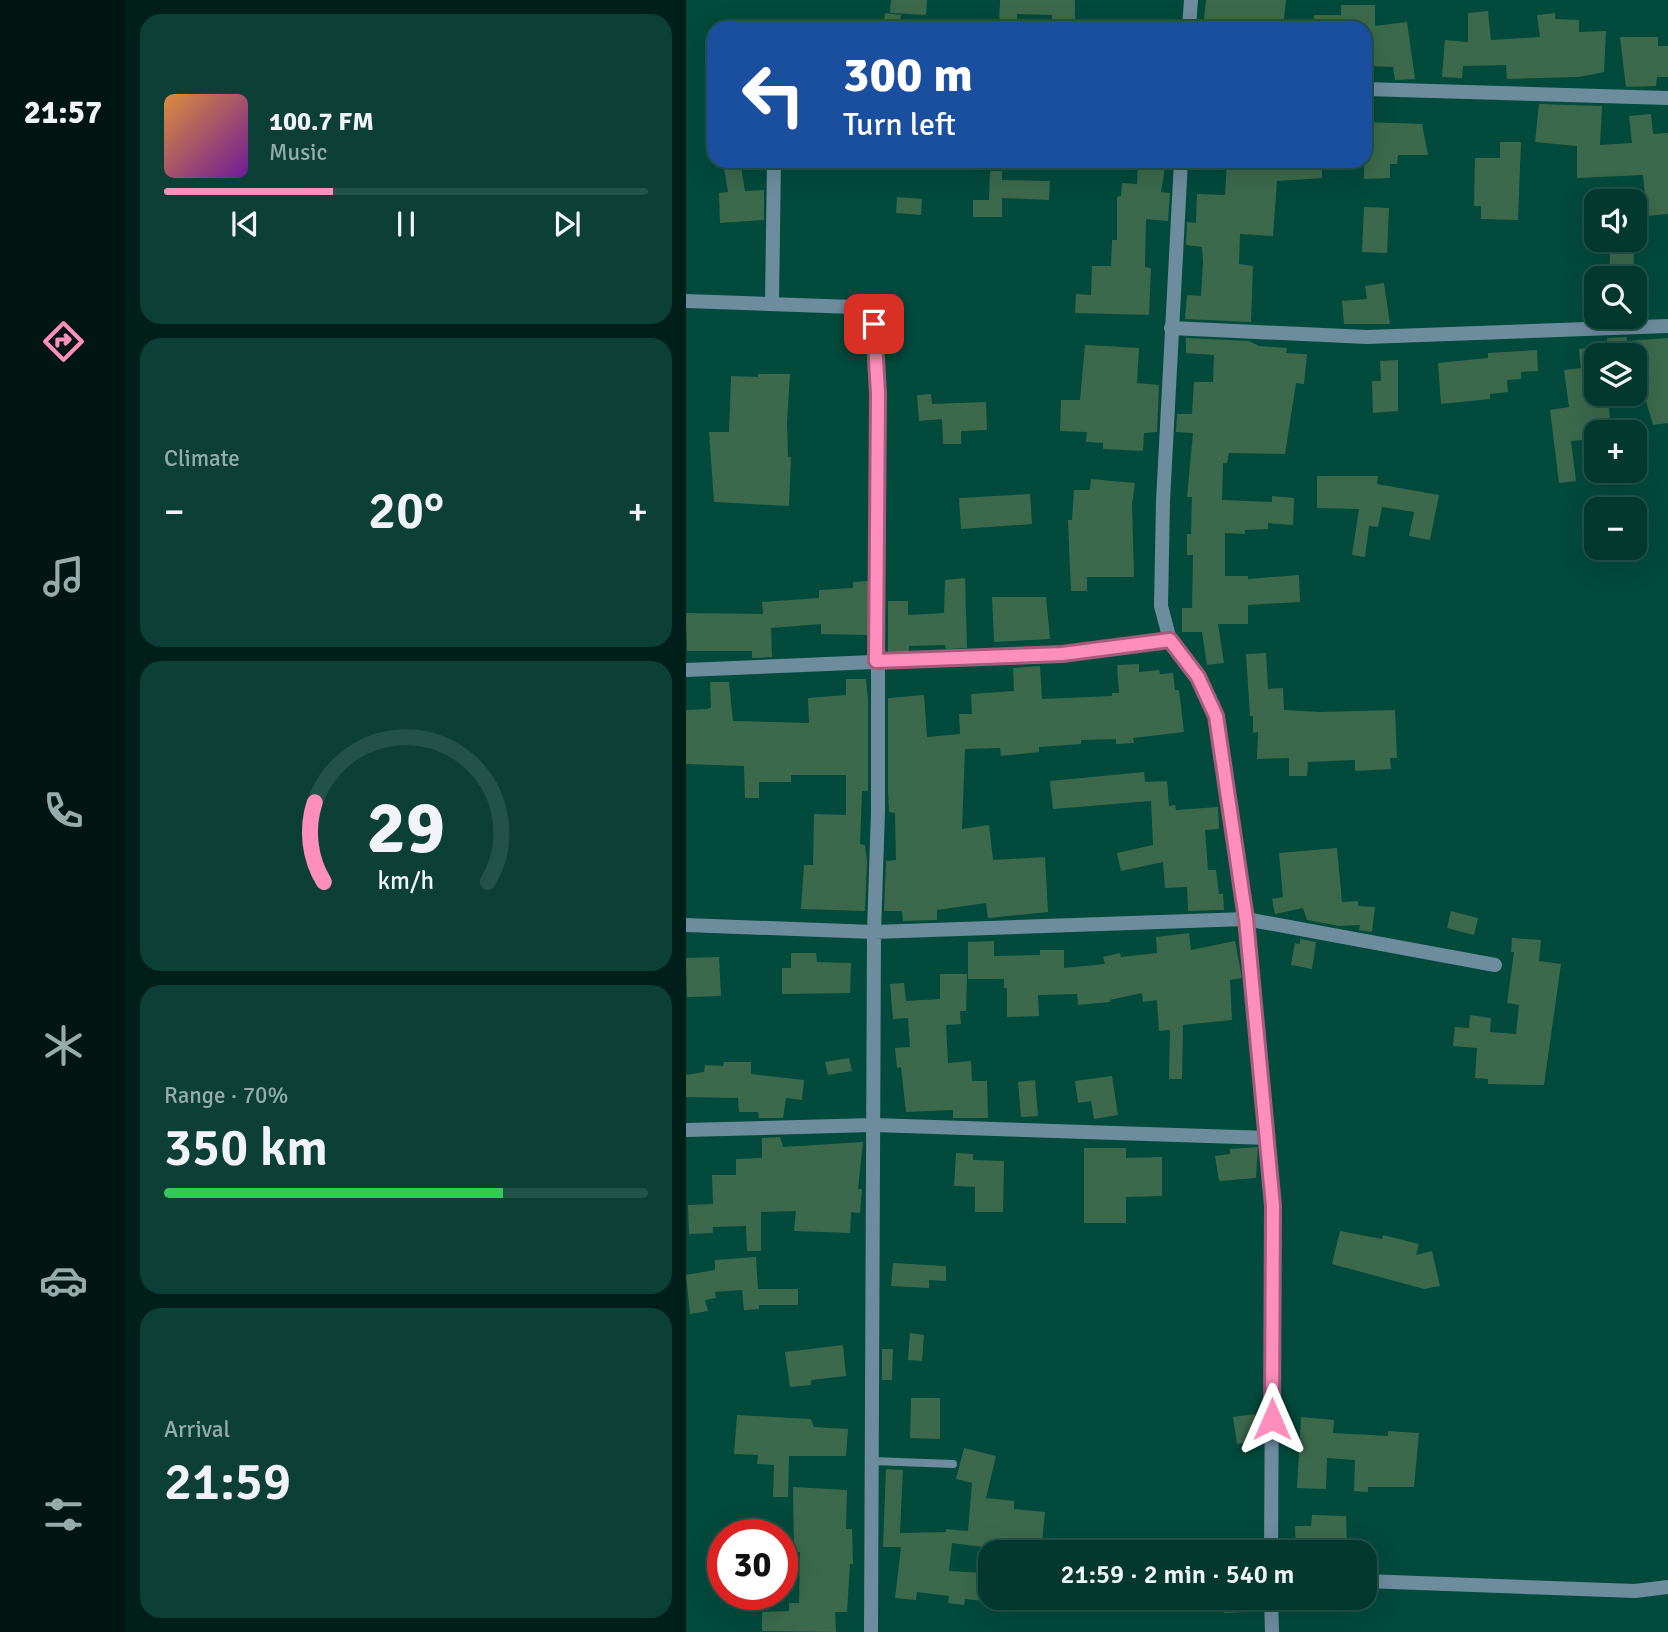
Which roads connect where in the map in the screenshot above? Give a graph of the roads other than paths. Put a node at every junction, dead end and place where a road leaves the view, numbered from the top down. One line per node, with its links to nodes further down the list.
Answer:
1 (1191, 0): 2 (street)
2 (1190, 21)
3 (1372, 89): 4 (street)
4 (1668, 98)
5 (774, 168): 8 (street)
6 (1181, 168): 10 (street)
7 (686, 301): 8 (street)
8 (772, 303): 12 (street)
9 (1668, 326): 10 (street)
10 (1171, 328): 11 (street)
11 (1170, 640): 12 (street); 14 (street)
12 (876, 661): 13 (street); 16 (street)
13 (686, 670)
14 (1246, 919): 16 (street); 17 (street); 20 (street)
15 (686, 925): 16 (street)
16 (874, 932): 18 (street)
17 (1495, 965)
18 (873, 1125): 19 (street); 20 (street); 21 (street)
19 (686, 1130)
20 (1268, 1138): 23 (street)
21 (872, 1461): 22 (lane); 27 (street)
22 (953, 1464)
23 (1271, 1540)
24 (1377, 1581): 25 (street)
25 (1668, 1587)
26 (1271, 1610): 28 (street)
27 (871, 1632)
28 (1272, 1632)

